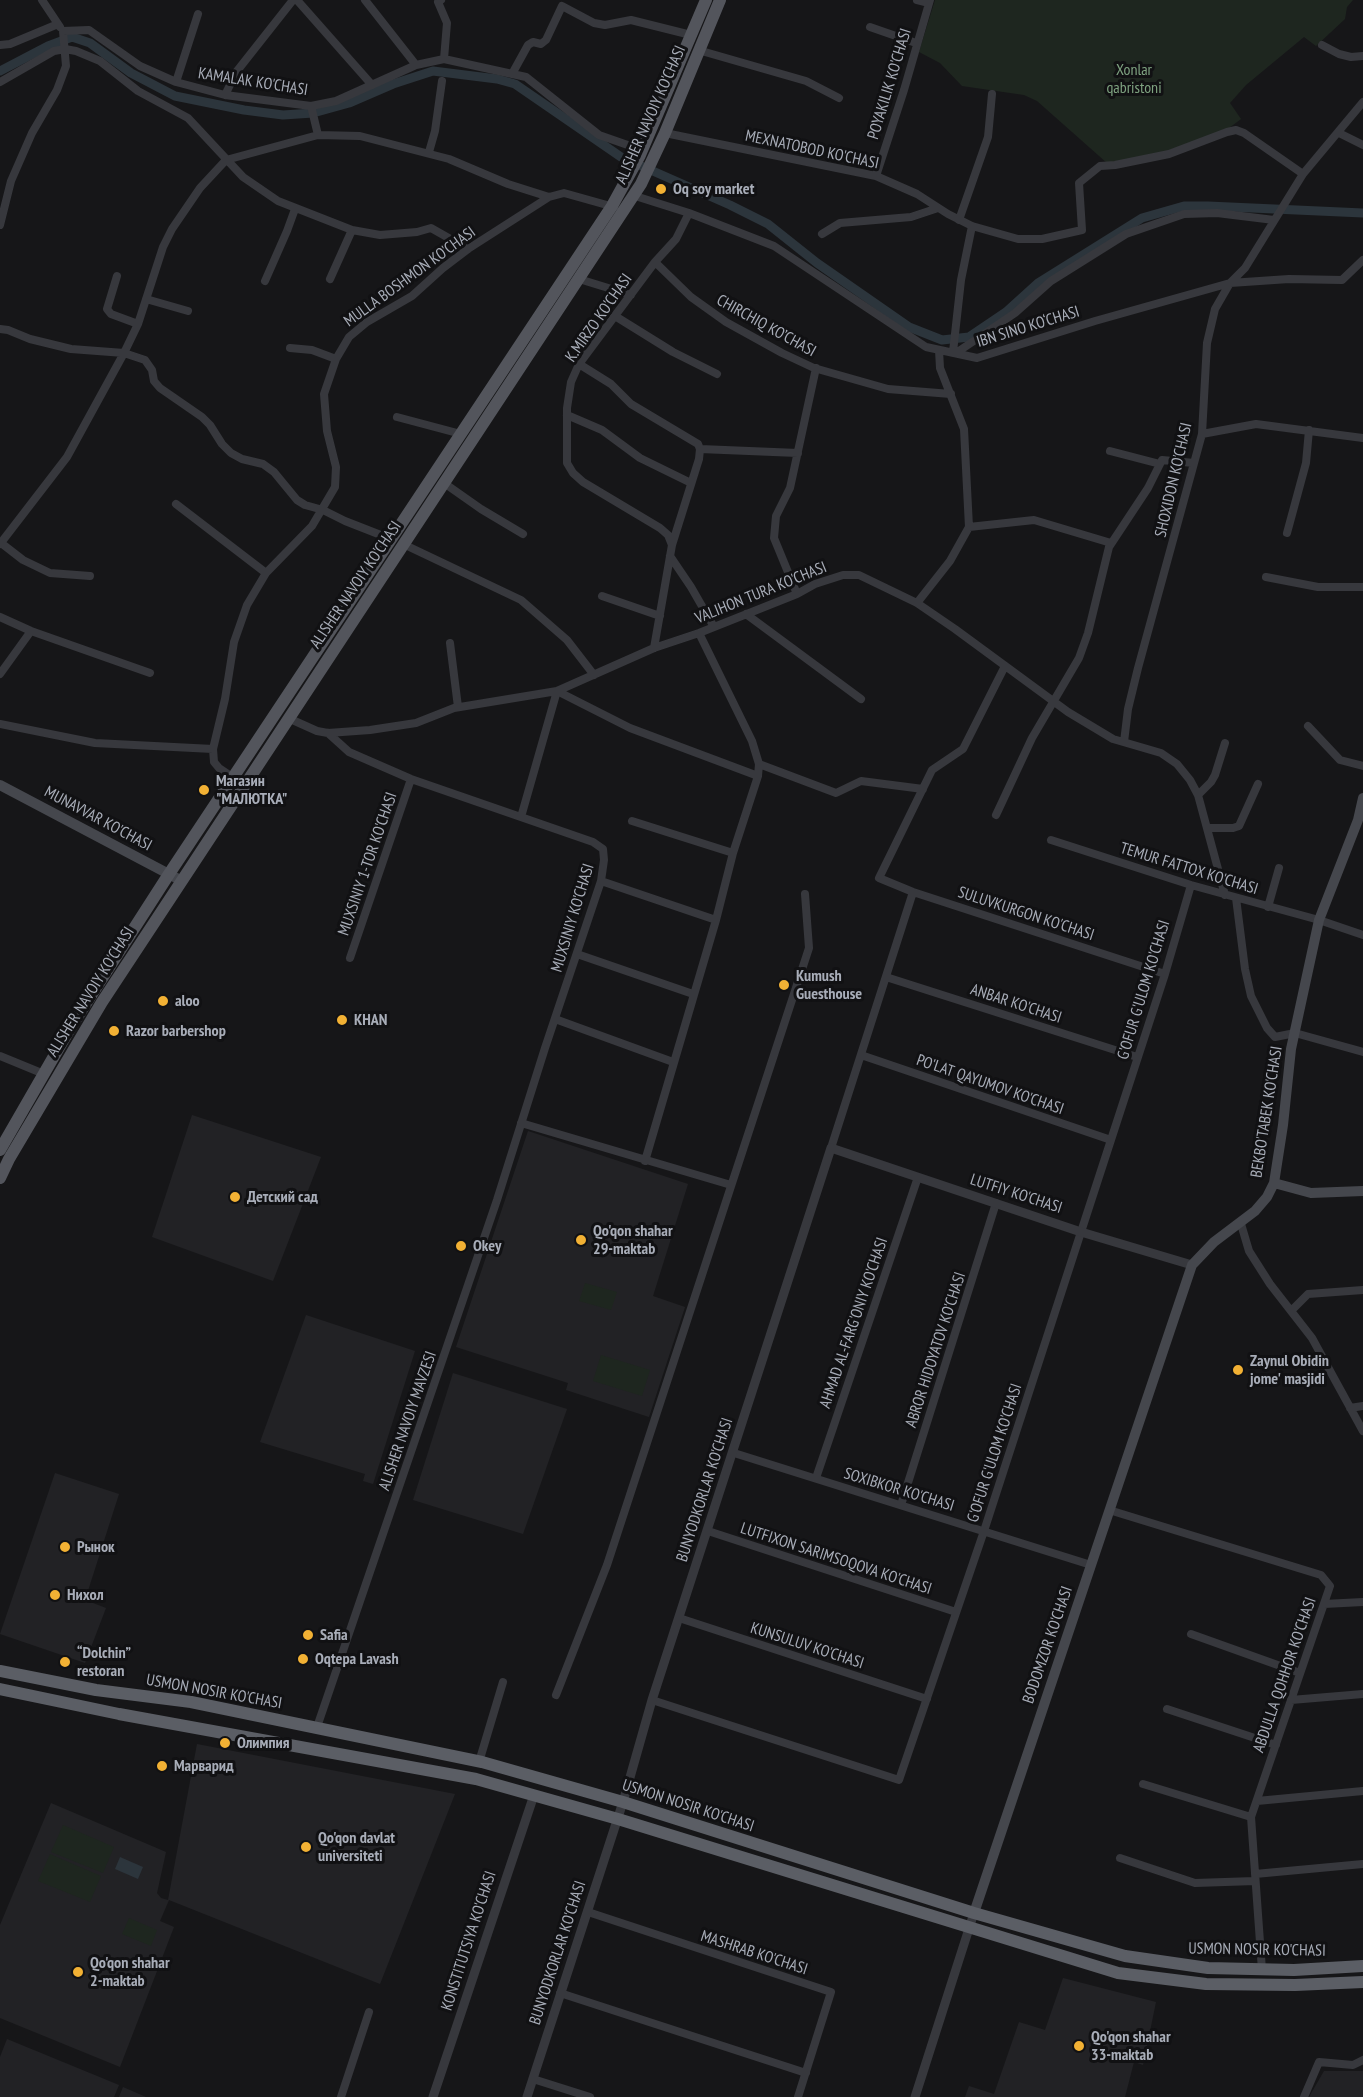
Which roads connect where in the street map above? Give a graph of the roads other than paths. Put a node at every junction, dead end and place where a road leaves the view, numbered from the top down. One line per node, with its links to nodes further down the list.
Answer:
1 (295, 0): 26 (street); 28 (street)
2 (365, 0): 21 (street)
3 (706, 0): 13 (main road, ALISHER NAVOIY KO'CHASI)
4 (720, 0): 18 (main road, ALISHER NAVOIY KO'CHASI)
5 (917, 0): 8 (street)
6 (438, 1): 20 (street)
7 (46, 2): 11 (street)
8 (930, 2): 14 (street, POYAKILIK KO'CHASI)
9 (563, 3): 13 (street); 22 (street)
10 (198, 14): 25 (street)
11 (60, 27): 15 (street); 17 (street); 25 (street, KAMALAK KO'CHASI)
12 (870, 27): 14 (street)
13 (691, 35): 37 (main road, ALISHER NAVOIY KO'CHASI)
14 (916, 44): 40 (street, POYAKILIK KO'CHASI)
15 (0, 45)
16 (1322, 45): 19 (street)
17 (64, 46): 24 (street); 38 (street); 49 (street)
18 (698, 50): 29 (street); 32 (main road, ALISHER NAVOIY KO'CHASI)
19 (1363, 56)
20 (444, 58): 21 (street, KAMALAK KO'CHASI); 22 (street)
21 (417, 65): 26 (street, KAMALAK KO'CHASI)
22 (512, 74): 37 (street)
23 (442, 81): 36 (street)
24 (0, 82)
25 (176, 82): 28 (street, KAMALAK KO'CHASI)
26 (372, 85): 31 (street, KAMALAK KO'CHASI)
27 (992, 94): 48 (street)
28 (225, 95): 31 (street, KAMALAK KO'CHASI)
29 (839, 98)
30 (1363, 102): 33 (street, SHOXIDON KO'CHASI)
31 (311, 106): 34 (street)
32 (664, 133): 40 (street, MEXNATOBOD KO'CHASI); 41 (main road, ALISHER NAVOIY KO'CHASI)
33 (1339, 133): 35 (street); 39 (street, SHOXIDON KO'CHASI)
34 (318, 135): 36 (street); 38 (street)
35 (1363, 145)
36 (429, 152): 42 (street)
37 (641, 153): 41 (main road, ALISHER NAVOIY KO'CHASI)
38 (226, 160): 44 (street); 62 (street)
39 (1303, 174): 47 (street, SHOXIDON KO'CHASI); 50 (street, MEXNATOBOD KO'CHASI)
40 (876, 176): 43 (street, MEXNATOBOD KO'CHASI)
41 (628, 193): 45 (main road, ALISHER NAVOIY KO'CHASI); 46 (street, IBN SINO KO‘CHASI)
42 (549, 197): 45 (street); 53 (street, MULLA BOSHMON KO'CHASI)
43 (938, 208): 48 (street, MEXNATOBOD KO'CHASI); 52 (street)
44 (295, 209): 51 (street); 59 (street)
45 (618, 209): 58 (main road, ALISHER NAVOIY KO'CHASI); 79 (main road, ALISHER NAVOIY KO'CHASI)
46 (689, 213): 55 (street, K.MIRZO KO'CHASI); 68 (street, IBN SINO KO‘CHASI)
47 (1274, 219): 60 (street, SHOXIDON KO'CHASI); 69 (street)
48 (958, 220): 50 (street, MEXNATOBOD KO'CHASI)
49 (0, 225)
50 (972, 226): 69 (street)
51 (352, 230): 53 (street); 57 (street)
52 (822, 234)
53 (468, 249): 71 (street, MULLA BOSHMON KO'CHASI)
54 (1363, 260): 60 (street, IBN SINO KO‘CHASI)
55 (655, 262): 61 (street, K.MIRZO KO'CHASI); 73 (street, CHIRCHIQ KO’CHASI)
56 (117, 276): 65 (street)
57 (330, 279)
58 (579, 279): 61 (street); 87 (main road, ALISHER NAVOIY KO'CHASI)
59 (265, 281)
60 (1230, 283): 69 (street, IBN SINO KO‘CHASI); 80 (street, SHOXIDON KO'CHASI)
61 (631, 295): 64 (street, K.MIRZO KO'CHASI)
62 (146, 299): 63 (street); 65 (street)
63 (188, 311)
64 (615, 316): 72 (street, K.MIRZO KO'CHASI); 74 (street)
65 (138, 324): 70 (street)
66 (0, 329): 70 (street)
67 (290, 348): 71 (street)
68 (939, 350): 69 (street, IBN SINO KO‘CHASI); 75 (street)
69 (954, 352)
70 (124, 353): 90 (street); 96 (street)
71 (336, 359): 90 (street, MULLA BOSHMON KO'CHASI)
72 (579, 364): 76 (street, K.MIRZO KO'CHASI); 82 (street)
73 (816, 368): 75 (street, CHIRCHIQ KO’CHASI); 84 (street)
74 (717, 374)
75 (951, 394): 91 (street)
76 (567, 415): 88 (street); 98 (street, K.MIRZO KO'CHASI)
77 (397, 417): 79 (street)
78 (1309, 430): 80 (street); 81 (street); 92 (street)
79 (460, 434): 94 (main road, ALISHER NAVOIY KO'CHASI)
80 (1202, 434): 85 (street, SHOXIDON KO'CHASI)
81 (1363, 438)
82 (700, 449): 84 (street); 88 (street)
83 (1110, 451): 86 (street)
84 (798, 453): 104 (street)
85 (1194, 463): 86 (street); 127 (street, SHOXIDON KO'CHASI)
86 (1160, 464): 95 (street)
87 (444, 483): 93 (street); 97 (main road, ALISHER NAVOIY KO'CHASI)
88 (691, 483): 98 (street)
89 (176, 504): 100 (street)
90 (323, 510): 94 (street); 100 (street, MULLA BOSHMON KO'CHASI)
91 (969, 527): 95 (street); 106 (street)
92 (1287, 533)
93 (523, 534)
94 (391, 539): 133 (main road, ALISHER NAVOIY KO'CHASI)
95 (1111, 543): 121 (street)
96 (0, 544): 101 (street)
97 (403, 544): 118 (street); 123 (main road, ALISHER NAVOIY KO'CHASI)
98 (672, 545): 99 (street)
99 (670, 556): 108 (street); 110 (street)
100 (266, 573): 129 (street, MULLA BOSHMON KO'CHASI)
101 (90, 576)
102 (1266, 577): 103 (street)
103 (1363, 587)
104 (797, 594): 106 (street, VALIHON TURA KO'CHASI); 107 (street, VALIHON TURA KO'CHASI)
105 (602, 596): 108 (street)
106 (916, 603): 115 (street, VALIHON TURA KO'CHASI)
107 (746, 614): 110 (street, VALIHON TURA KO'CHASI); 120 (street)
108 (660, 616): 114 (street)
109 (0, 617): 111 (street)
110 (714, 627): 112 (street, VALIHON TURA KO'CHASI)
111 (32, 631): 116 (street); 117 (street)
112 (699, 633): 114 (street, VALIHON TURA KO'CHASI); 130 (street)
113 (450, 643): 122 (street)
114 (654, 648): 118 (street, VALIHON TURA KO'CHASI)
115 (1005, 666): 121 (street, VALIHON TURA KO'CHASI); 137 (street)
116 (150, 673)
117 (0, 674)
118 (594, 675): 119 (street, VALIHON TURA KO'CHASI)
119 (556, 691): 122 (street, VALIHON TURA KO'CHASI); 132 (street); 141 (street)
120 (861, 699)
121 (1054, 702): 127 (street, VALIHON TURA KO'CHASI); 140 (street)
122 (458, 707): 126 (street, VALIHON TURA KO'CHASI)
123 (288, 718): 126 (street, VALIHON TURA KO'CHASI); 148 (main road, ALISHER NAVOIY KO'CHASI)
124 (0, 724): 129 (street)
125 (1308, 726): 131 (street)
126 (328, 733): 134 (street, MUXSINIY KO'CHASI)
127 (1124, 742): 138 (street, VALIHON TURA KO'CHASI)
128 (1225, 743): 138 (street)
129 (213, 749): 133 (street)
130 (759, 764): 132 (street); 137 (street)
131 (1363, 766)
132 (758, 776): 145 (street)
133 (234, 778): 147 (main road, ALISHER NAVOIY KO'CHASI)
134 (411, 779): 141 (street, MUXSINIY KO'CHASI); 160 (street, MUXSINIY 1-TOR KO'CHASI)
135 (1258, 783): 143 (street)
136 (0, 788): 147 (main road, MUNAVVAR KO'CHASI)
137 (923, 789): 151 (street, SULUVKURGON KO'CHASI)
138 (1198, 795): 143 (street, VALIHON TURA KO'CHASI)
139 (1363, 798): 157 (main road, BEKBO'TABEK KO'CHASI)
140 (996, 815)
141 (521, 817): 149 (street, MUXSINIY KO'CHASI)
142 (632, 821): 145 (street)
143 (1207, 828): 153 (street, VALIHON TURA KO'CHASI)
144 (1051, 840): 150 (street, TEMUR FATTOX KO'CHASI)
145 (734, 853): 156 (street)
146 (1279, 868): 155 (street)
147 (169, 874): 148 (main road, MUNAVVAR KO'CHASI); 171 (main road, ALISHER NAVOIY KO'CHASI)
148 (182, 881): 178 (main road, ALISHER NAVOIY KO'CHASI)
149 (601, 881): 156 (street); 159 (street, MUXSINIY KO'CHASI)
150 (1191, 885): 153 (street, TEMUR FATTOX KO'CHASI); 161 (street, G'OFUR G'ULOM KO'CHASI)
151 (913, 892): 161 (street, SULUVKURGON KO'CHASI); 162 (street, BUNYODKORLAR KO'CHASI)
152 (805, 894): 180 (street)
153 (1226, 895): 154 (street, TEMUR FATTOX KO'CHASI)
154 (1236, 898): 155 (street, TEMUR FATTOX KO'CHASI); 165 (street)
155 (1268, 907): 157 (street, TEMUR FATTOX KO'CHASI)
156 (716, 920): 163 (street)
157 (1319, 920): 158 (street, TEMUR FATTOX KO'CHASI); 165 (main road, BEKBO'TABEK KO'CHASI)
158 (1363, 935)
159 (578, 954): 163 (street); 164 (street, MUXSINIY KO'CHASI)
160 (350, 958)
161 (1165, 974): 169 (street, G'OFUR G'ULOM KO'CHASI)
162 (886, 977): 167 (street, BUNYODKORLAR KO'CHASI); 169 (street, ANBAR KO'CHASI)
163 (693, 994): 170 (street)
164 (555, 1019): 170 (street); 172 (street, MUXSINIY KO'CHASI)
165 (1295, 1033): 166 (street); 179 (main road, BEKBO'TABEK KO'CHASI)
166 (1363, 1052)
167 (861, 1055): 173 (street, PO'LAT QAYUMOV KO'CHASI); 174 (street, BUNYODKORLAR KO'CHASI)
168 (0, 1056): 171 (street)
169 (1137, 1057): 173 (street, G'OFUR G'ULOM KO'CHASI)
170 (673, 1062): 176 (street)
171 (44, 1074): 175 (main road, ALISHER NAVOIY KO'CHASI)
172 (521, 1123): 176 (street); 213 (street, ALISHER NAVOIY MAVZESI)
173 (1111, 1140): 184 (street, G'OFUR G'ULOM KO'CHASI)
174 (831, 1148): 177 (street, LUTFIY KO'CHASI); 191 (street, BUNYODKORLAR KO'CHASI)
175 (0, 1150)
176 (645, 1161): 180 (street)
177 (918, 1177): 182 (street, LUTFIY KO'CHASI); 192 (street, AHMAD AL-FARG'ONIY KO'CHASI)
178 (0, 1178)
179 (1274, 1183): 181 (main road); 183 (main road, BEKBO'TABEK KO'CHASI)
180 (731, 1185): 208 (street)
181 (1363, 1191)
182 (996, 1203): 184 (street, LUTFIY KO'CHASI); 193 (street, ABROR HIDOYATOV KO'CHASI)
183 (1241, 1224): 185 (main road, BODOMZOR KO'CHASI); 187 (street)
184 (1081, 1232): 185 (street, LUTFIY KO'CHASI); 196 (street, G'OFUR G'ULOM KO'CHASI)
185 (1192, 1264): 194 (main road, BODOMZOR KO'CHASI)
186 (1363, 1290): 187 (street)
187 (1291, 1311): 189 (street)
188 (1363, 1406): 189 (street)
189 (1350, 1408): 190 (street)
190 (1363, 1431)
191 (734, 1453): 192 (street, SOXIBKOR KO'CHASI); 195 (street, BUNYODKORLAR KO'CHASI)
192 (816, 1478): 193 (street, SOXIBKOR KO'CHASI)
193 (901, 1505): 196 (street, SOXIBKOR KO'CHASI)
194 (1109, 1510): 197 (main road, BODOMZOR KO'CHASI); 199 (street, ABDULLA QOHHOR KO'CHASI)
195 (708, 1531): 200 (street, LUTFIXON SARIMSOQOVA KO'CHASI); 201 (street, BUNYODKORLAR KO'CHASI)
196 (984, 1531): 197 (street, SOXIBKOR KO'CHASI); 200 (street, G'OFUR G'ULOM KO'CHASI)
197 (1090, 1565): 227 (main road, BODOMZOR KO'CHASI)
198 (1363, 1602): 199 (street)
199 (1324, 1604): 204 (street, ABDULLA QOHHOR KO'CHASI)
200 (956, 1612): 209 (street, G'OFUR G'ULOM KO'CHASI)
201 (679, 1618): 209 (street, KUNSULUV KO'CHASI); 210 (street, BUNYODKORLAR KO'CHASI)
202 (1191, 1634): 204 (street)
203 (0, 1671): 213 (highway, USMON NOSIR KO'CHASI)
204 (1300, 1673): 211 (street, ABDULLA QOHHOR KO'CHASI)
205 (503, 1682): 215 (street)
206 (0, 1689): 218 (highway, USMON NOSIR KO'CHASI)
207 (1363, 1694): 211 (street)
208 (556, 1695)
209 (927, 1699): 210 (street, G'OFUR G'ULOM KO'CHASI)
210 (652, 1700): 220 (street, BUNYODKORLAR KO'CHASI)
211 (1291, 1700): 214 (street, ABDULLA QOHHOR KO'CHASI)
212 (1167, 1709): 214 (street)
213 (317, 1727): 215 (highway, USMON NOSIR KO'CHASI)
214 (1276, 1745): 219 (street, ABDULLA QOHHOR KO'CHASI)
215 (479, 1762): 220 (highway, USMON NOSIR KO'CHASI)
216 (1143, 1784): 221 (street)
217 (1363, 1791): 219 (street)
218 (534, 1795): 222 (highway, USMON NOSIR KO'CHASI); 238 (street, KONSTITUTSIYA KO'CHASI)
219 (1257, 1801): 221 (street, ABDULLA QOHHOR KO'CHASI)
220 (623, 1802): 222 (street, BUNYODKORLAR KO'CHASI); 227 (highway, USMON NOSIR KO'CHASI)
221 (1251, 1817): 225 (street, ABDULLA QOHHOR KO'CHASI)
222 (618, 1819): 226 (street, BUNYODKORLAR KO'CHASI); 228 (highway, USMON NOSIR KO'CHASI)
223 (1120, 1858): 225 (street)
224 (1363, 1864): 225 (street)
225 (1255, 1877): 230 (street, ABDULLA QOHHOR KO'CHASI)
226 (588, 1912): 232 (street, BUNYODKORLAR KO'CHASI); 235 (street, MASHRAB KO'CHASI)
227 (974, 1913): 228 (street, BODOMZOR KO'CHASI); 230 (highway, USMON NOSIR KO'CHASI)
228 (970, 1926): 231 (highway, USMON NOSIR KO'CHASI); 242 (street, BODOMZOR KO'CHASI)
229 (1363, 1966): 230 (highway, USMON NOSIR KO'CHASI)
230 (1262, 1970)
231 (1363, 1982)
232 (560, 1993): 235 (street); 236 (street, BUNYODKORLAR KO'CHASI)
233 (369, 2012): 237 (street)
234 (1363, 2060): 243 (street)
235 (806, 2073): 241 (street, MASHRAB KO'CHASI)
236 (533, 2079): 239 (street, BUNYODKORLAR KO'CHASI); 240 (street)
237 (341, 2097)
238 (433, 2097)
239 (527, 2097)
240 (590, 2097)
241 (798, 2097)
242 (915, 2097)
243 (1304, 2097)

